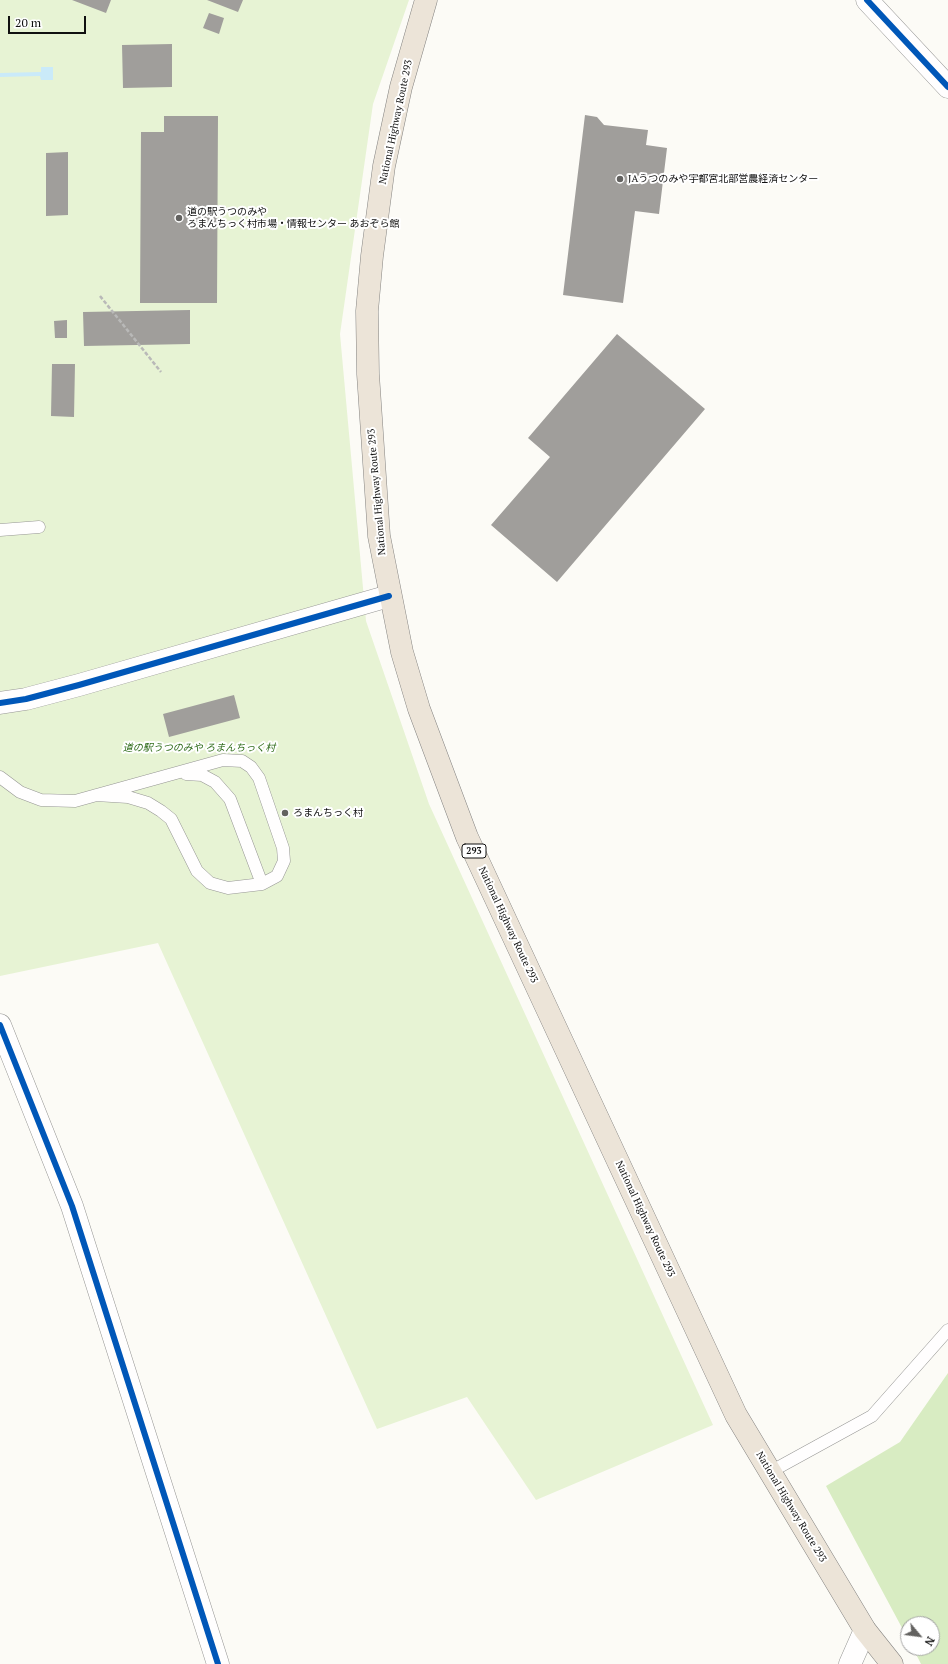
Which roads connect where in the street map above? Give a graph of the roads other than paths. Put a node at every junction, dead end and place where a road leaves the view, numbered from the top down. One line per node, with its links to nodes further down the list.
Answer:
1 (426, 0): 6 (highway, National Highway Route 293 / 293)
2 (867, 0): 3 (street)
3 (948, 87)
4 (40, 527): 5 (lane)
5 (0, 530)
6 (389, 596): 7 (street); 14 (highway, National Highway Route 293 / 293)
7 (0, 703)
8 (178, 773): 10 (lane); 11 (lane); 11 (lane)
9 (0, 777): 10 (lane)
10 (96, 795): 11 (lane)
11 (262, 884)
12 (0, 1025): 16 (street)
13 (948, 1330): 14 (lane)
14 (770, 1472): 15 (highway, National Highway Route 293 / 293)
15 (865, 1630): 17 (street); 18 (highway, National Highway Route 293 / 293)
16 (218, 1664)
17 (850, 1664)
18 (892, 1664)

